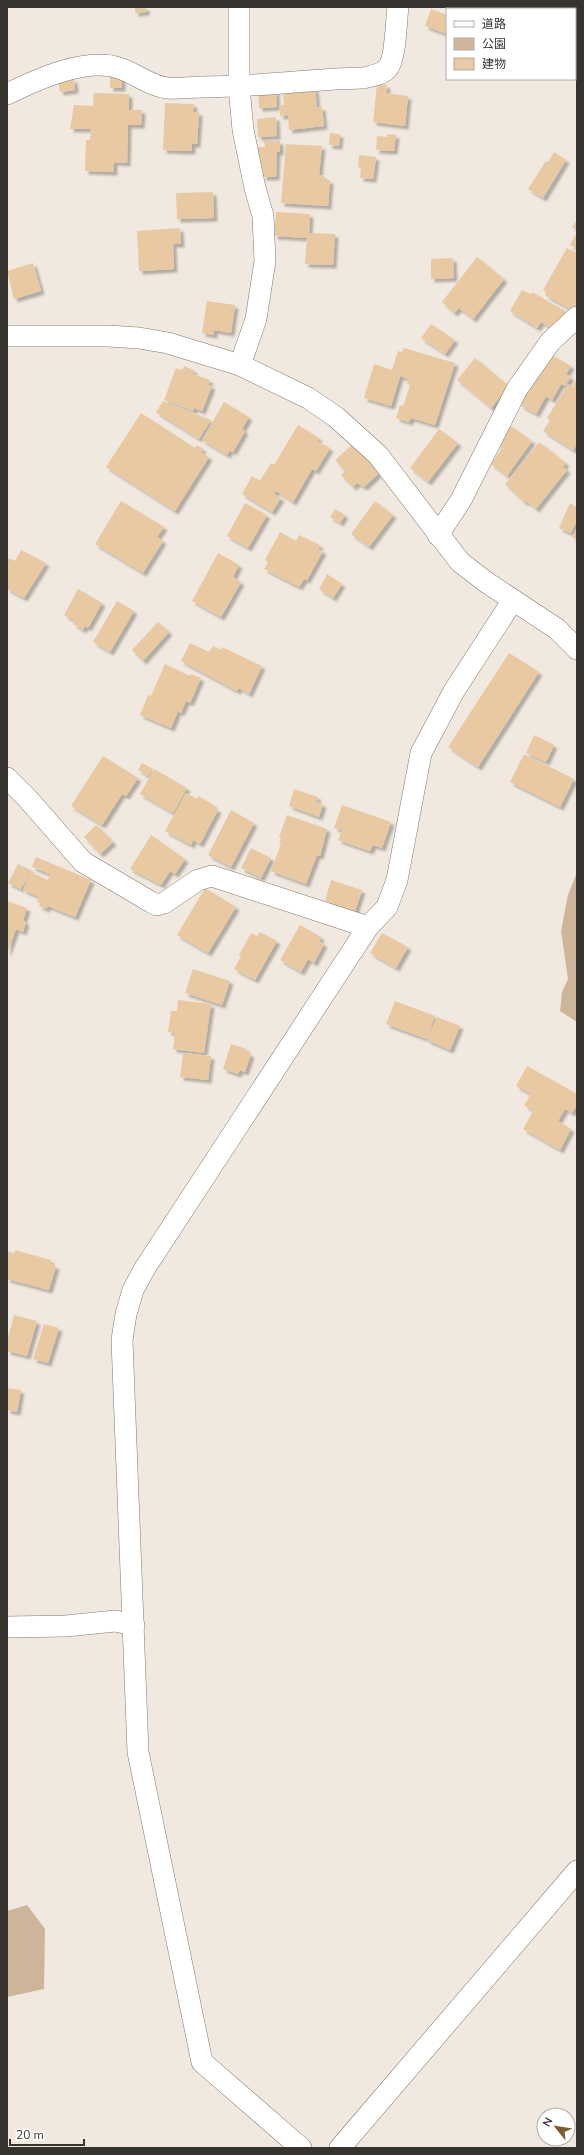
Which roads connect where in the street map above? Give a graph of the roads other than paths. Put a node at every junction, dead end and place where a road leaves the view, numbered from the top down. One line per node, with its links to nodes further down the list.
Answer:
1 (239, 7): 3 (street)
2 (398, 7): 3 (street)
3 (239, 87): 4 (street); 7 (street)
4 (7, 94)
5 (577, 317): 8 (street)
6 (7, 336): 7 (street)
7 (240, 365): 8 (street)
8 (438, 535): 9 (street)
9 (513, 600): 10 (street); 12 (street)
10 (577, 649)
11 (7, 778): 12 (street)
12 (368, 927): 13 (street)
13 (134, 1624): 14 (street); 16 (street)
14 (7, 1627)
15 (577, 1871): 17 (street)
16 (301, 2148)
17 (340, 2148)

